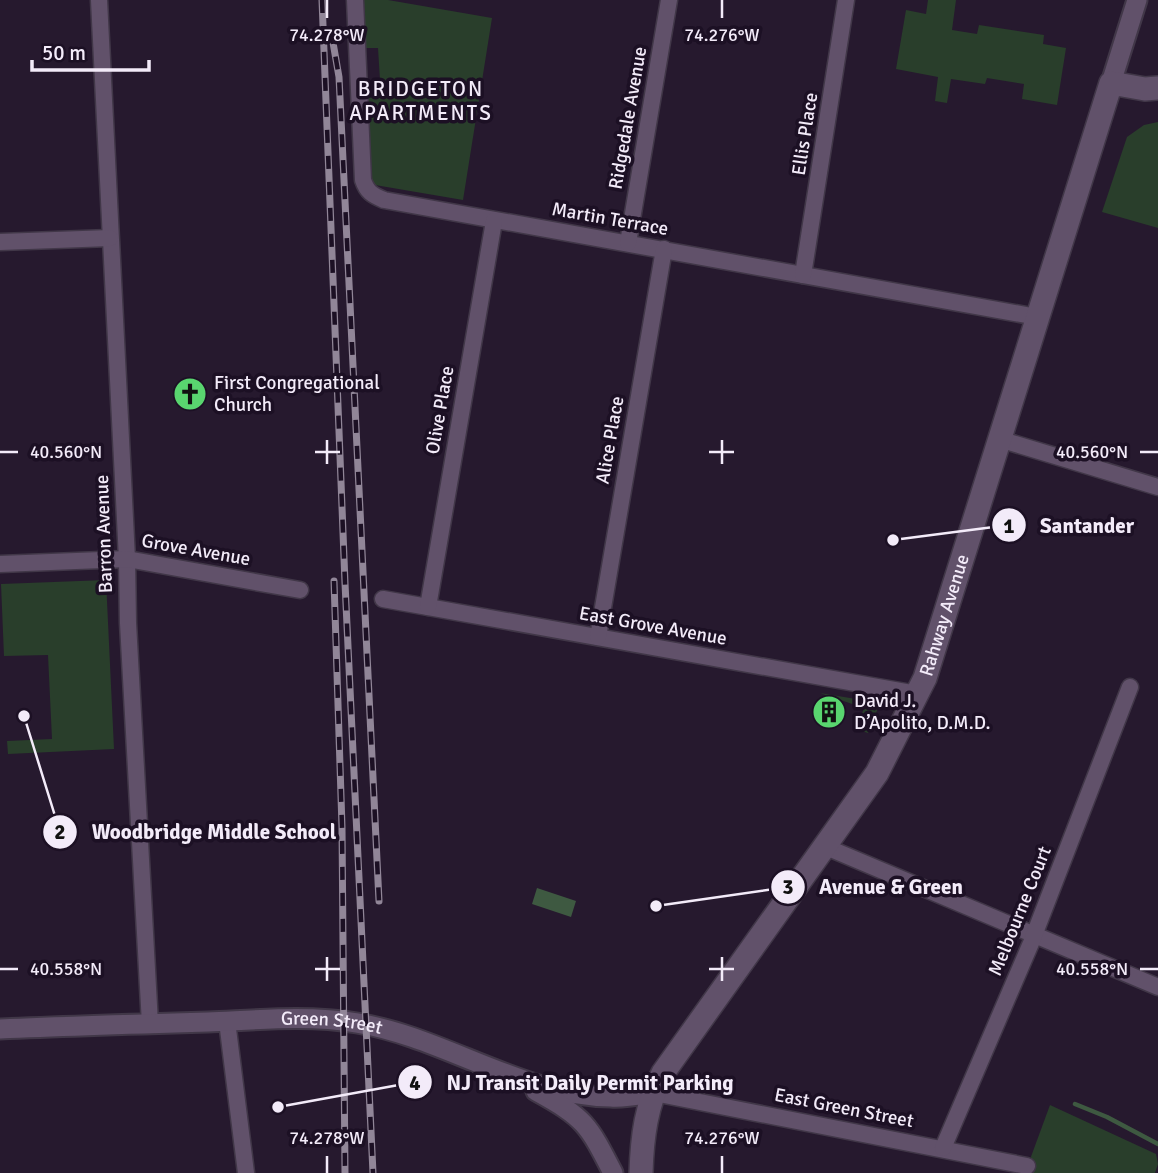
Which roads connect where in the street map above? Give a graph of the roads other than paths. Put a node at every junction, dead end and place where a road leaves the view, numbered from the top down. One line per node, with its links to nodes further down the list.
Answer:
1 (99, 0): 9 (street, Barron Avenue)
2 (355, 0): 8 (street, Martin Terrace)
3 (669, 0): 11 (street, Ridgedale Avenue)
4 (846, 0): 13 (street, Ellis Place)
5 (1137, 0): 6 (street, Rahway Avenue)
6 (1111, 83): 7 (main road); 14 (main road, Rahway Avenue)
7 (1158, 88)
8 (494, 221): 11 (street, Martin Terrace); 21 (street, Olive Place)
9 (110, 238): 10 (street); 17 (street, Barron Avenue)
10 (0, 242)
11 (628, 243): 12 (street, Martin Terrace)
12 (664, 249): 13 (street, Martin Terrace); 22 (street, Alice Place)
13 (803, 275): 14 (street, Martin Terrace)
14 (1037, 317): 15 (main road, Rahway Avenue)
15 (999, 439): 16 (street); 24 (main road, Rahway Avenue)
16 (1158, 487)
17 (127, 559): 18 (street, Grove Avenue); 19 (street, Grove Avenue); 29 (street, Barron Avenue)
18 (0, 564)
19 (300, 590)
20 (383, 599): 21 (street, East Grove Avenue)
21 (428, 607): 22 (street, East Grove Avenue)
22 (598, 637): 24 (street, East Grove Avenue)
23 (1130, 687): 26 (street, Melbourne Court)
24 (917, 694): 25 (main road, Rahway Avenue)
25 (826, 847): 26 (street); 32 (main road, Rahway Avenue)
26 (1033, 937): 27 (street); 33 (street, Melbourne Court)
27 (1158, 987)
28 (228, 1021): 29 (street, Green Street); 31 (street, Green Street); 35 (street)
29 (150, 1024): 30 (street, Green Street)
30 (0, 1029)
31 (498, 1071): 32 (street, Green Street); 36 (street)
32 (654, 1093): 33 (street, East Green Street); 37 (main road, Rahway Avenue)
33 (943, 1148): 34 (street, East Green Street)
34 (1027, 1166)
35 (246, 1173)
36 (613, 1173)
37 (641, 1173)

